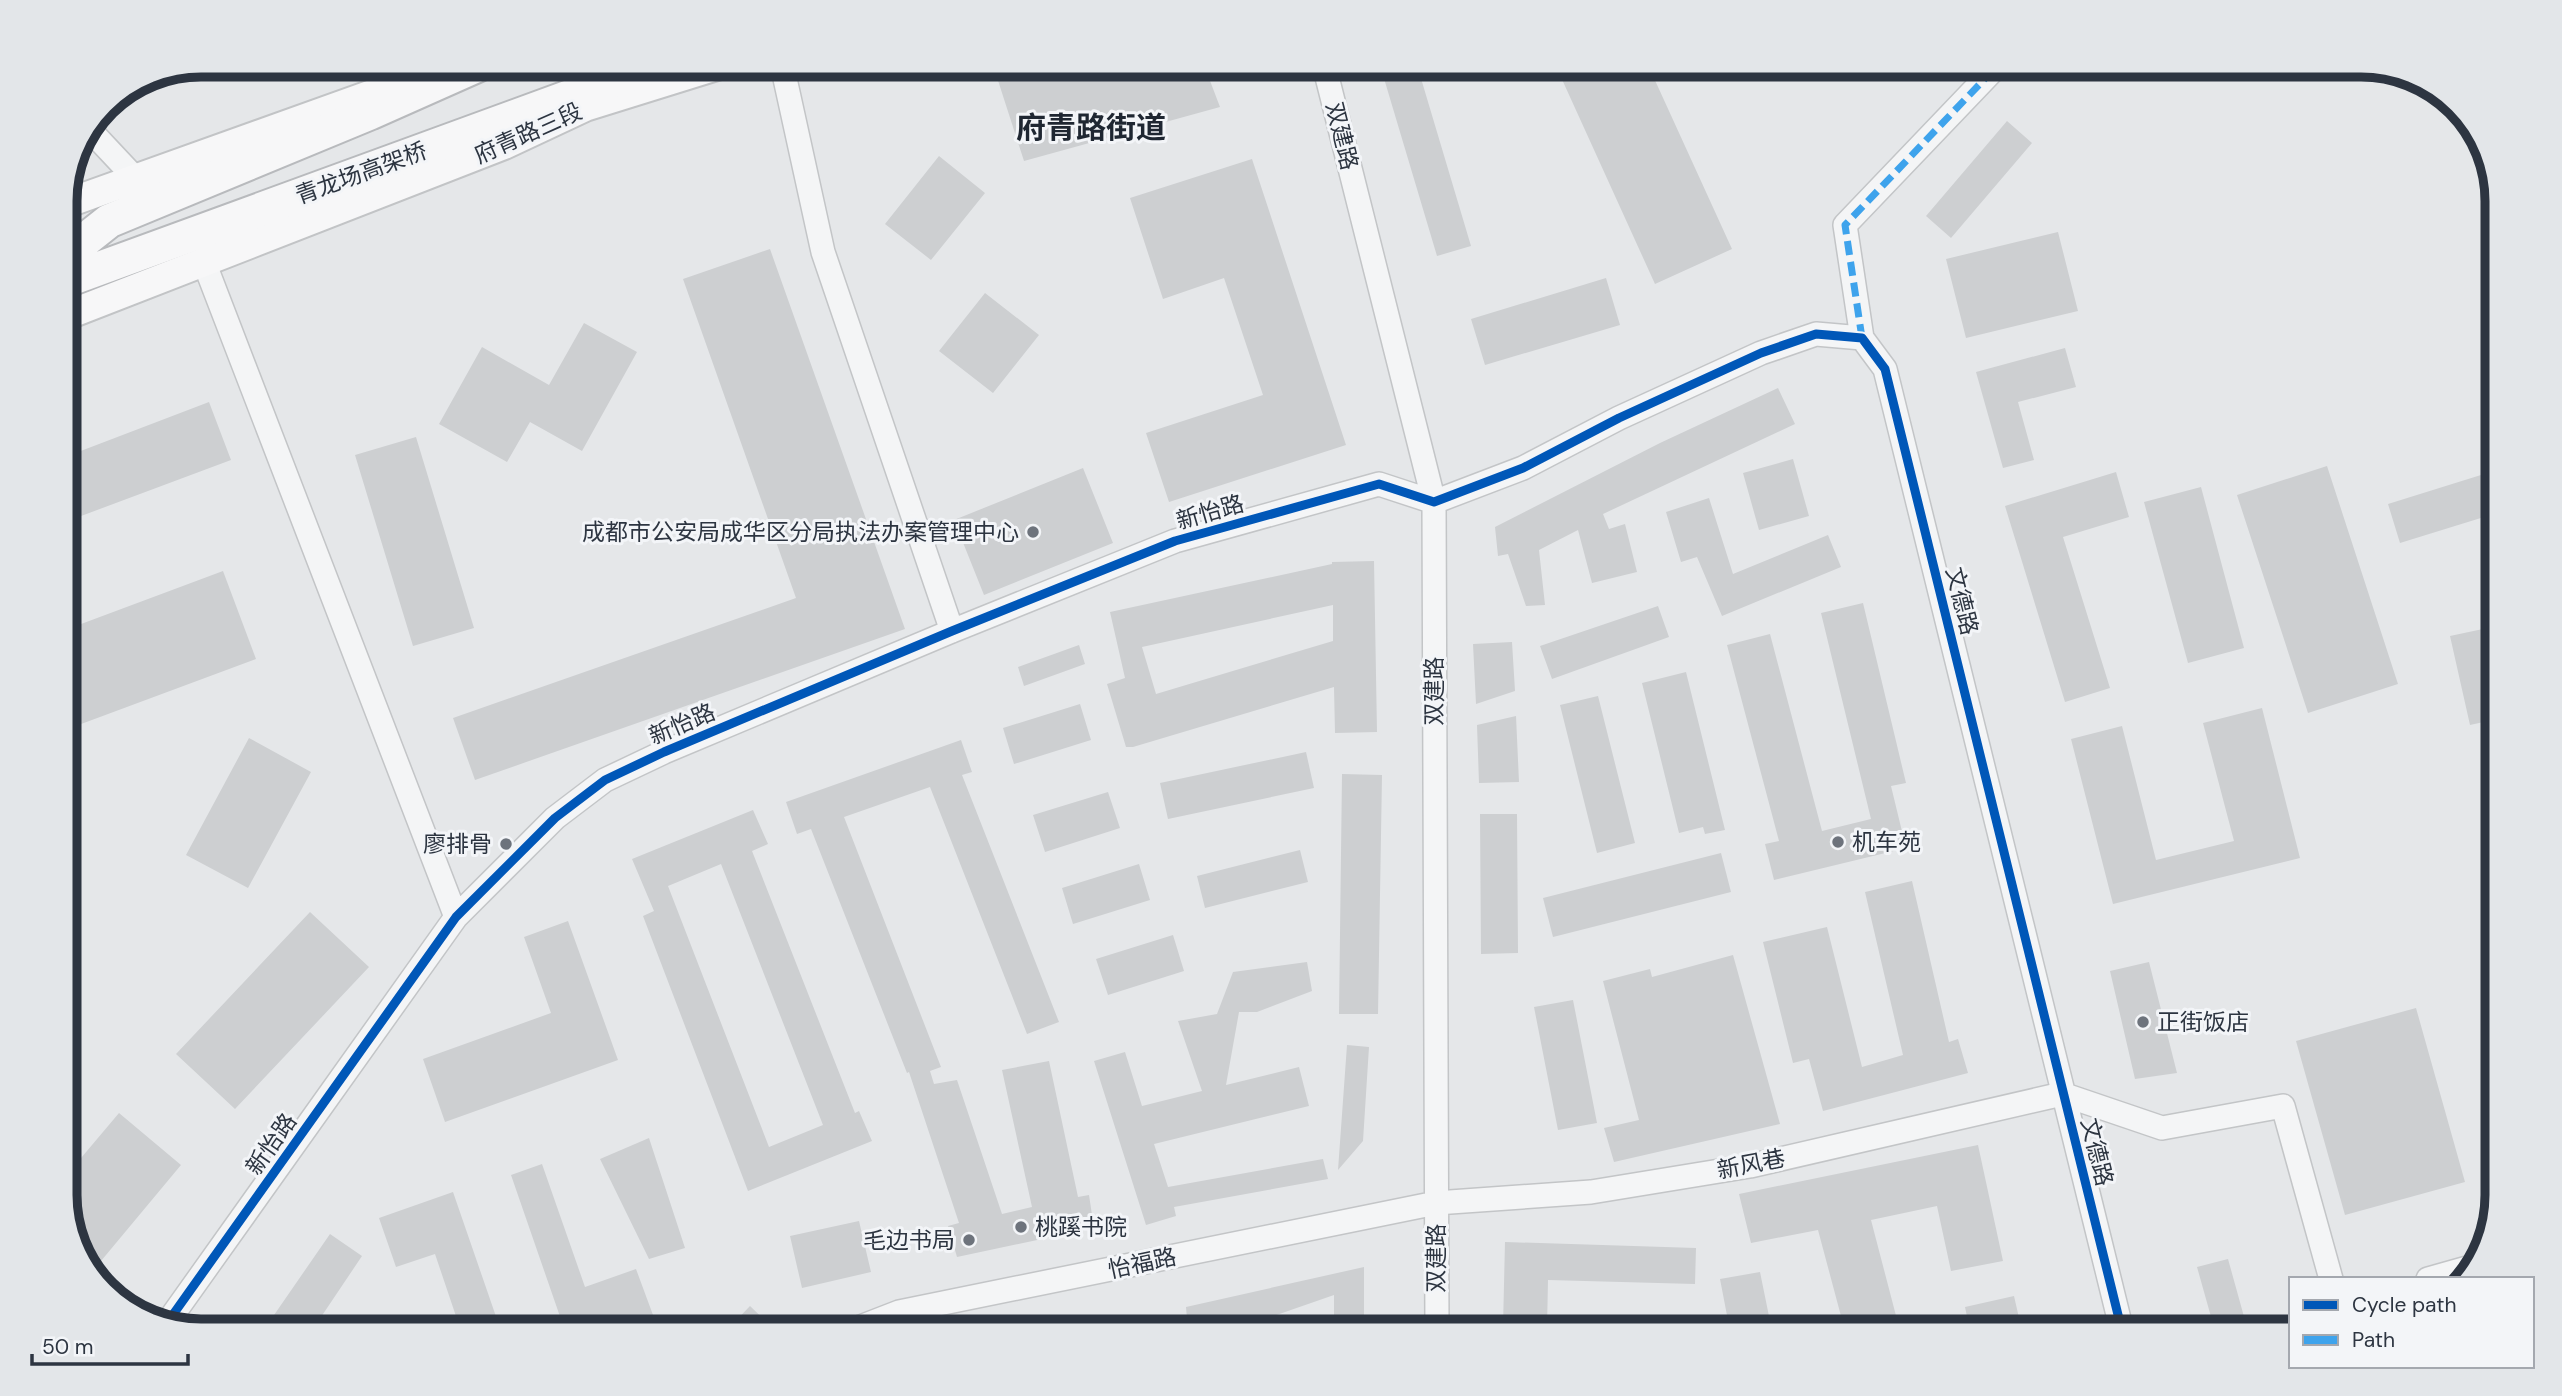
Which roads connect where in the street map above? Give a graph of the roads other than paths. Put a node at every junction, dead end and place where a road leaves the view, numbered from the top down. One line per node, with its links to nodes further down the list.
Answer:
1 (419, 77): 11 (main road)
2 (451, 77): 13 (highway)
3 (568, 77): 14 (highway, 青龙场高架桥)
4 (623, 77): 16 (highway, 青龙场高架桥)
5 (681, 77): 9 (main road, 府青路三段)
6 (785, 77): 21 (street)
7 (1327, 77): 20 (street, 双建路)
8 (1987, 77): 19 (street)
9 (584, 107): 15 (main road, 府青路三段); 17 (highway)
10 (96, 136): 11 (street)
11 (135, 178): 12 (main road)
12 (77, 200)
13 (77, 246)
14 (77, 257)
15 (204, 262): 18 (main road, 府青路三段); 22 (street)
16 (77, 277)
17 (77, 279)
18 (77, 311)
19 (1862, 338): 20 (street); 23 (street, 文德路)
20 (1434, 502): 21 (street, 新怡路); 24 (street, 双建路)
21 (952, 631): 22 (street, 新怡路)
22 (456, 917): 28 (street, 新怡路)
23 (2062, 1094): 24 (street, 新风巷); 26 (street); 31 (street, 文德路)
24 (1436, 1203): 29 (street, 怡福路); 30 (street, 双建路)
25 (2459, 1270): 27 (street)
26 (2331, 1277)
27 (2435, 1277)
28 (172, 1316)
29 (881, 1319)
30 (1437, 1319)
31 (2119, 1319)

